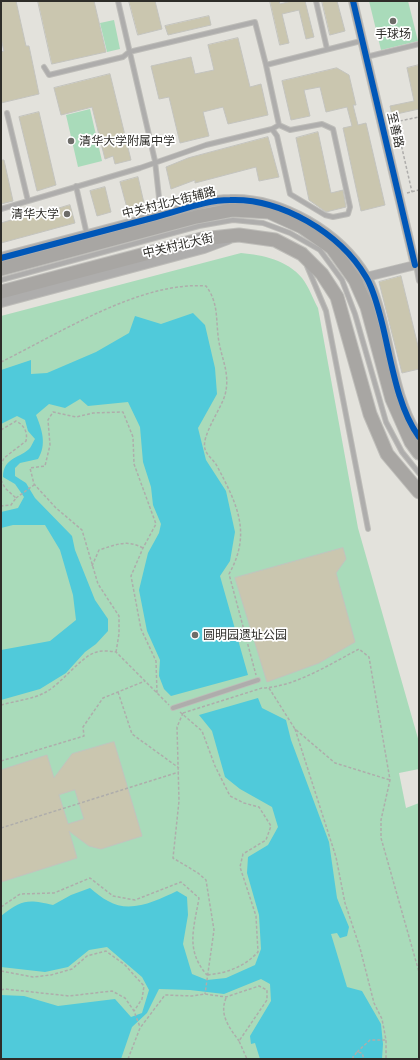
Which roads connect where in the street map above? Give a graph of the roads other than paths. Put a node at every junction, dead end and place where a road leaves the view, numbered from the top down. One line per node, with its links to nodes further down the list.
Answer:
1 (118, 1): 7 (lane)
2 (316, 1): 6 (lane)
3 (353, 1): 4 (street, 至善路)
4 (361, 41): 6 (lane); 8 (street, 至善路)
5 (419, 44): 8 (lane)
6 (327, 49): 9 (lane)
7 (129, 52): 9 (lane); 10 (lane); 14 (lane)
8 (366, 57): 23 (street, 至善路)
9 (266, 65): 12 (lane)
10 (44, 67)
11 (7, 113): 16 (lane)
12 (279, 125): 13 (lane); 13 (lane)
13 (272, 129): 14 (lane)
14 (154, 162): 15 (lane); 18 (lane)
15 (76, 186): 16 (lane); 20 (lane)
16 (28, 201): 17 (lane)
17 (1, 209)
18 (161, 216): 20 (street, 中关村北大街辅路); 25 (street, 中关村北大街辅路)
19 (239, 235): 21 (main road, 中关村北大街); 28 (main road, 中关村北大街); 29 (street)
20 (88, 241): 22 (street, 中关村北大街辅路); 24 (main road, 中关村北大街); 25 (main road, 中关村北大街)
21 (302, 254): 33 (main road, 中关村北大街); 34 (lane)
22 (1, 258)
23 (417, 264): 25 (street); 27 (lane)
24 (1, 269)
25 (361, 278): 30 (street, 中关村北大街辅路); 31 (main road, 中关村北大街)
26 (1, 280): 32 (lane, 中关村北大街)
27 (419, 281)
28 (1, 292)
29 (1, 302)
30 (419, 437)
31 (419, 453)
32 (419, 473)
33 (419, 492)
34 (368, 529)
35 (258, 680): 36 (lane)
36 (173, 708)

